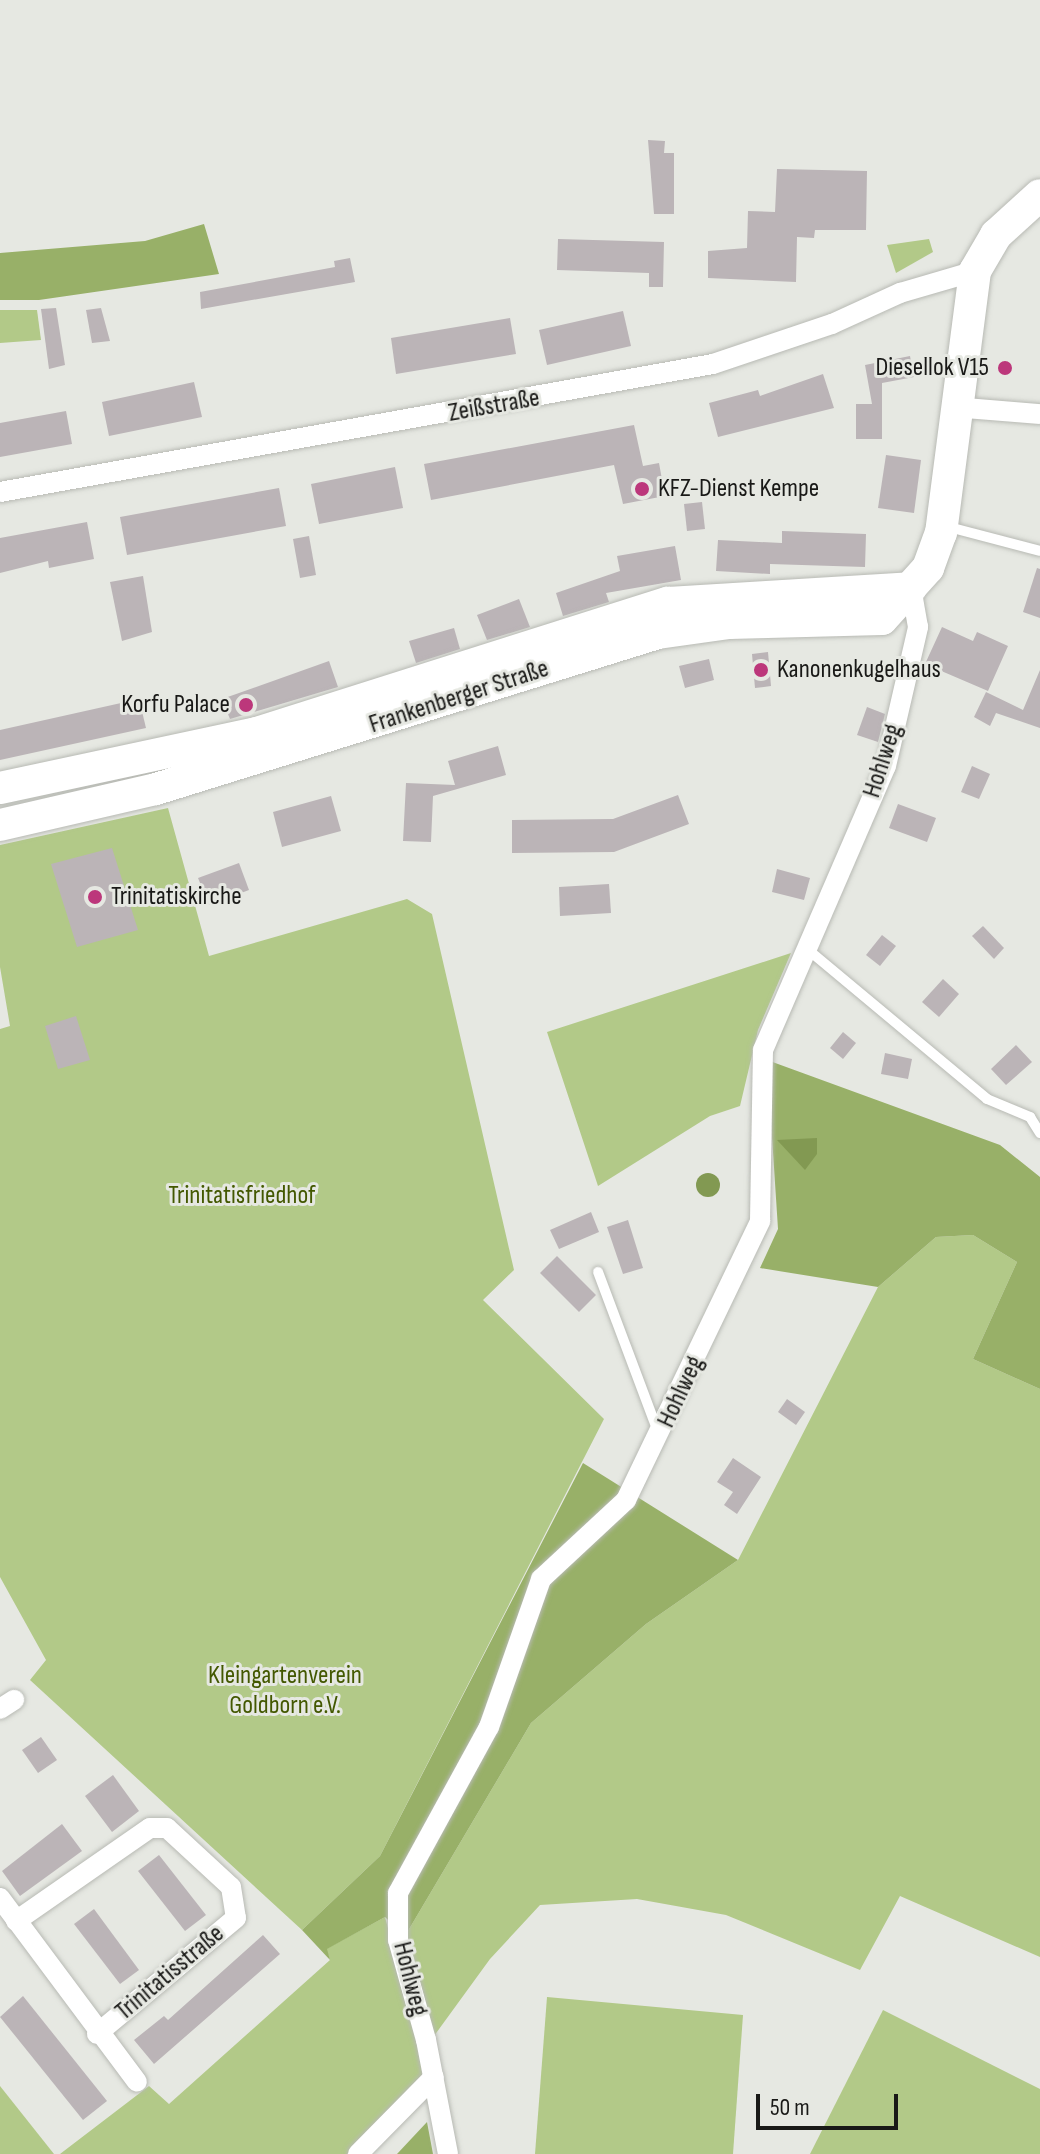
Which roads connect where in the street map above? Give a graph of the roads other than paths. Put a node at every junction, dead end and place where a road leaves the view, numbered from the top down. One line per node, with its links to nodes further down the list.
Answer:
1 (1040, 195): 2 (main road, Frankenberger Straße)
2 (975, 271): 3 (main road, Frankenberger Straße); 5 (street, Zeißstraße)
3 (954, 407): 4 (street); 6 (main road, Frankenberger Straße)
4 (1040, 414)
5 (0, 492)
6 (942, 525): 7 (lane); 8 (main road, Frankenberger Straße)
7 (1040, 551)
8 (911, 588): 9 (main road, Frankenberger Straße); 10 (main road, Frankenberger Straße); 11 (street, Hohlweg)
9 (0, 788)
10 (0, 825)
11 (805, 947): 12 (lane); 14 (street, Hohlweg)
12 (1040, 1133)
13 (598, 1272): 14 (lane)
14 (660, 1437): 18 (street, Hohlweg)
15 (0, 1898): 16 (street, Trinitatisstraße)
16 (16, 1921): 17 (street, Trinitatisstraße); 17 (street, Trinitatisstraße)
17 (97, 2034): 19 (street, Trinitatisstraße)
18 (434, 2077): 20 (street); 21 (street, Hohlweg)
19 (137, 2082)
20 (358, 2154)
21 (448, 2154)

